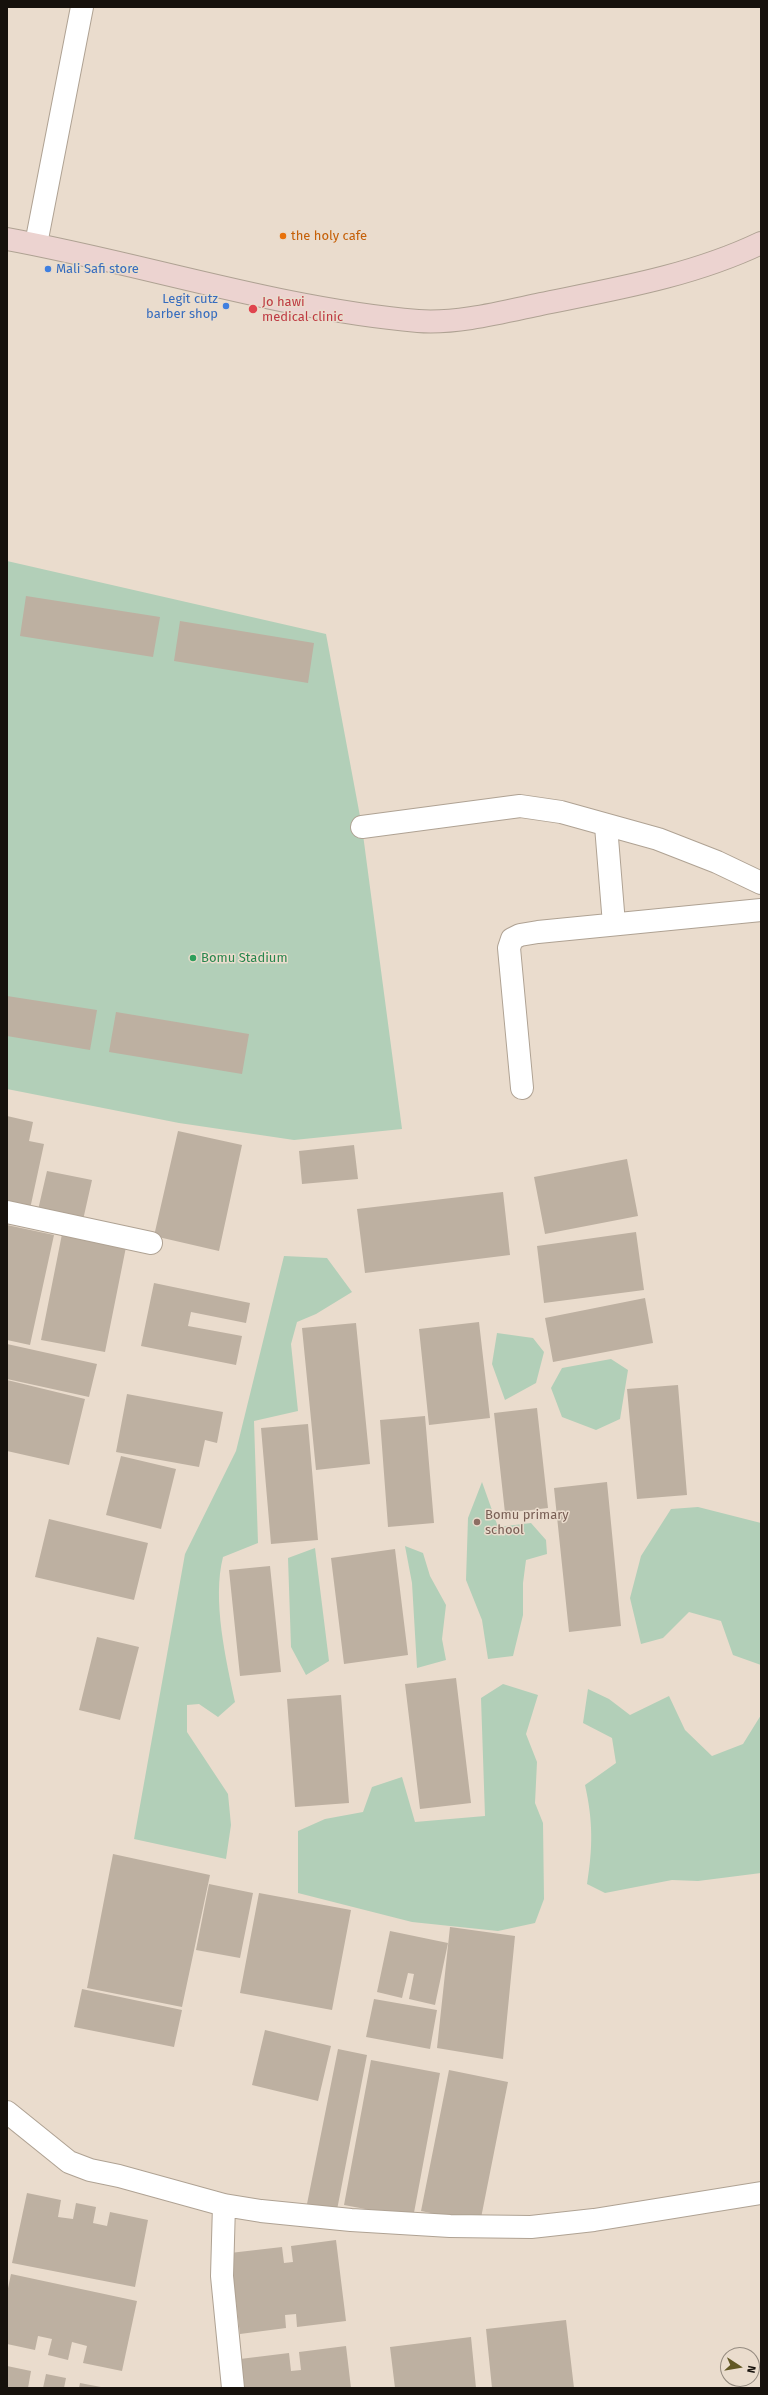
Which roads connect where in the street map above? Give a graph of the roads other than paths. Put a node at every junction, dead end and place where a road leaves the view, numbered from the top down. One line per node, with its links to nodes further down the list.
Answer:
1 (82, 7): 4 (street)
2 (7, 239): 4 (street)
3 (761, 243): 4 (street)
4 (36, 244)
5 (606, 826): 6 (street); 7 (street); 9 (street)
6 (362, 827)
7 (761, 883)
8 (761, 910): 9 (street)
9 (614, 924): 10 (street)
10 (522, 1088)
11 (7, 1212): 12 (street)
12 (152, 1243)
13 (7, 2112): 15 (street)
14 (761, 2193): 15 (street)
15 (224, 2204): 16 (street)
16 (233, 2388)

